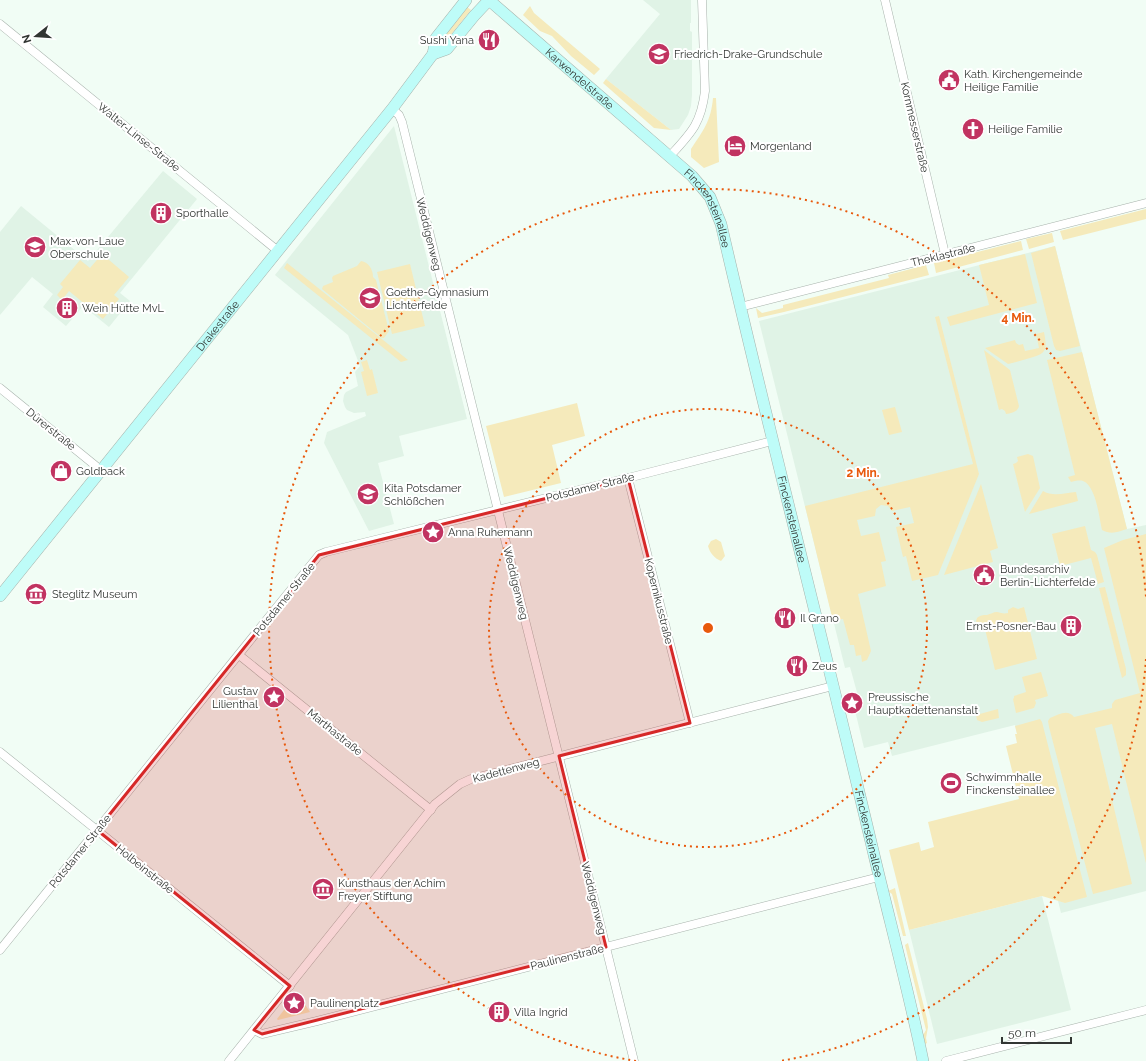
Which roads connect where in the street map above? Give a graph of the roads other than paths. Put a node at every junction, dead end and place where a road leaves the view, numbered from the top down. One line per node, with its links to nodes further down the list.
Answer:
1 (466, 0): 6 (street, Drakestraße)
2 (489, 0): 6 (street, Drakestraße); 8 (street, Karwendelstraße)
3 (702, 0): 8 (street)
4 (885, 0): 11 (street, Kornmesserstraße)
5 (0, 24): 10 (street, Walter-Linse-Straße)
6 (434, 54): 7 (street, Drakestraße)
7 (392, 109): 10 (street, Drakestraße); 17 (street, Weddigenweg)
8 (669, 157): 12 (street, Finckensteinallee)
9 (1146, 203): 11 (street, Theklastraße)
10 (278, 251): 15 (street, Drakestraße)
11 (945, 254): 12 (street, Theklastraße)
12 (740, 307): 14 (street, Finckensteinallee)
13 (0, 388): 15 (street, Dürerstraße)
14 (772, 441): 16 (street, Potsdamer Straße); 20 (street, Finckensteinallee)
15 (102, 471): 18 (street, Drakestraße)
16 (628, 478): 17 (street, Potsdamer Straße); 21 (street, Kopernikusstraße)
17 (498, 510): 19 (street, Potsdamer Straße); 23 (street, Weddigenweg)
18 (0, 596)
19 (239, 655): 24 (street, Marthastraße); 25 (street, Potsdamer Straße)
20 (833, 686): 21 (street, Kadettenweg); 26 (street, Finckensteinallee)
21 (690, 723): 23 (street, Kadettenweg)
22 (0, 752): 25 (street, Holbeinstraße)
23 (559, 756): 24 (street, Kadettenweg); 27 (street, Weddigenweg)
24 (431, 810): 29 (street, Kadettenweg)
25 (97, 830): 28 (street, Potsdamer Straße); 29 (street, Holbeinstraße)
26 (880, 877): 27 (street, Paulinenstraße); 34 (street, Finckensteinallee)
27 (606, 947): 31 (street, Paulinenstraße); 33 (street, Weddigenweg)
28 (0, 950)
29 (290, 986): 31 (street, Kadettenweg)
30 (1146, 1010): 35 (street)
31 (254, 1030): 32 (street, Kadettenweg)
32 (229, 1061)
33 (634, 1061)
34 (923, 1061)
35 (946, 1061)

